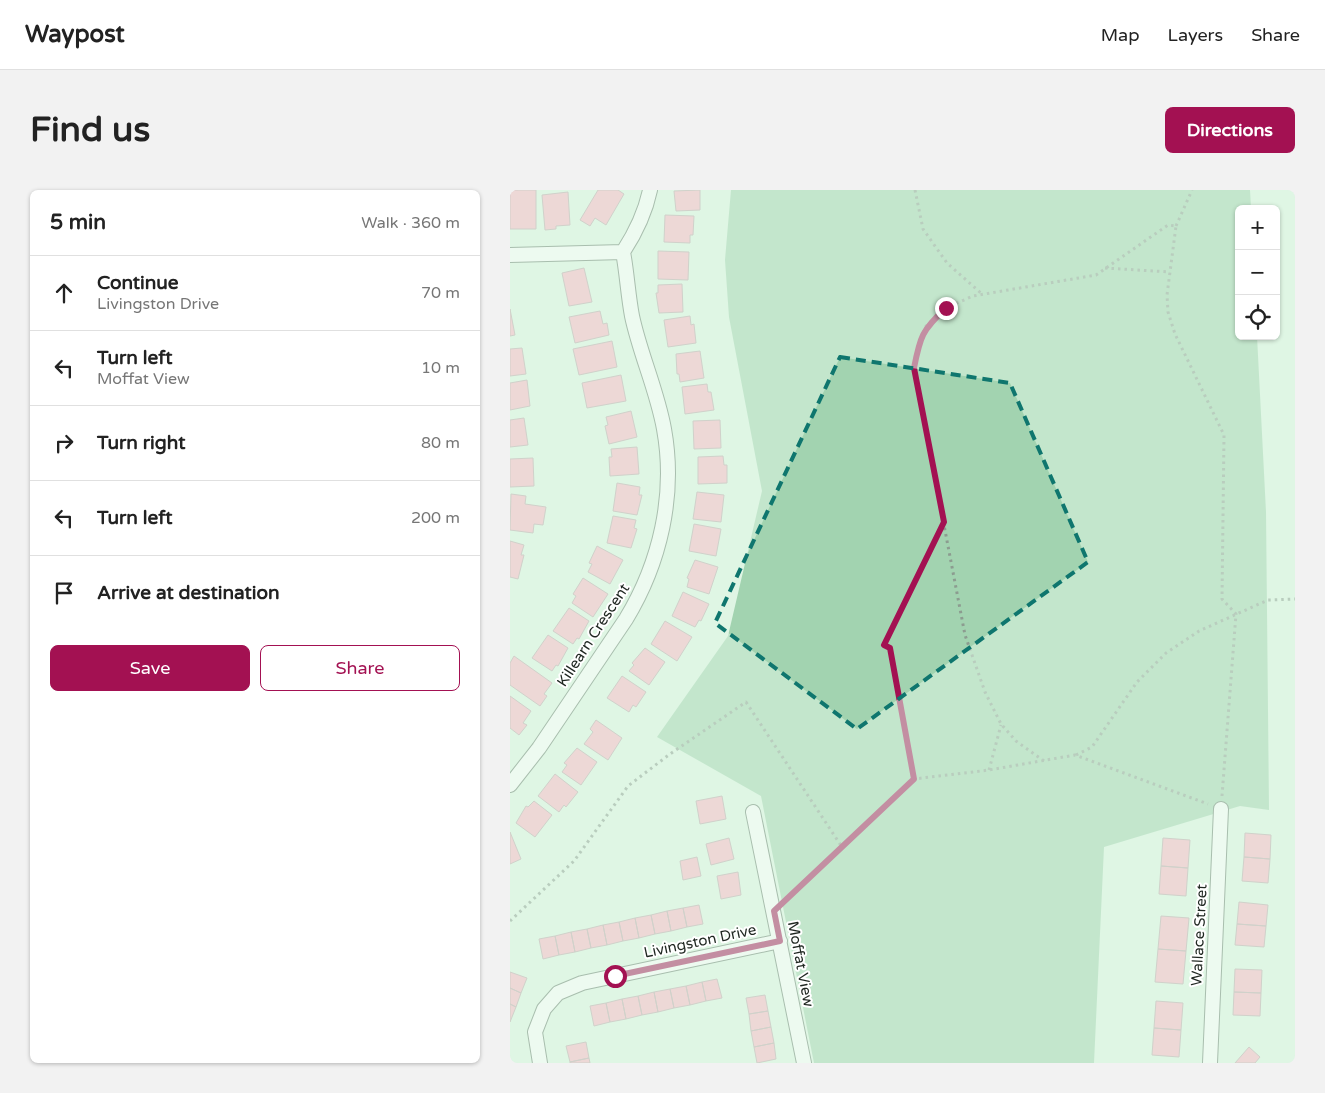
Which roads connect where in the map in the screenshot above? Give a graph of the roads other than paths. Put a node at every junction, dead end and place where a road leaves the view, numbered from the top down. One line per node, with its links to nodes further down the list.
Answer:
1 (650, 190): 2 (street)
2 (623, 252): 3 (street); 4 (street, Killearn Crescent)
3 (510, 254)
4 (510, 785)
5 (1221, 808): 10 (street, Wallace Street)
6 (753, 812): 7 (street, Moffat View)
7 (780, 941): 8 (street, Livingston Drive); 9 (street, Moffat View)
8 (540, 1063)
9 (804, 1063)
10 (1210, 1063)

